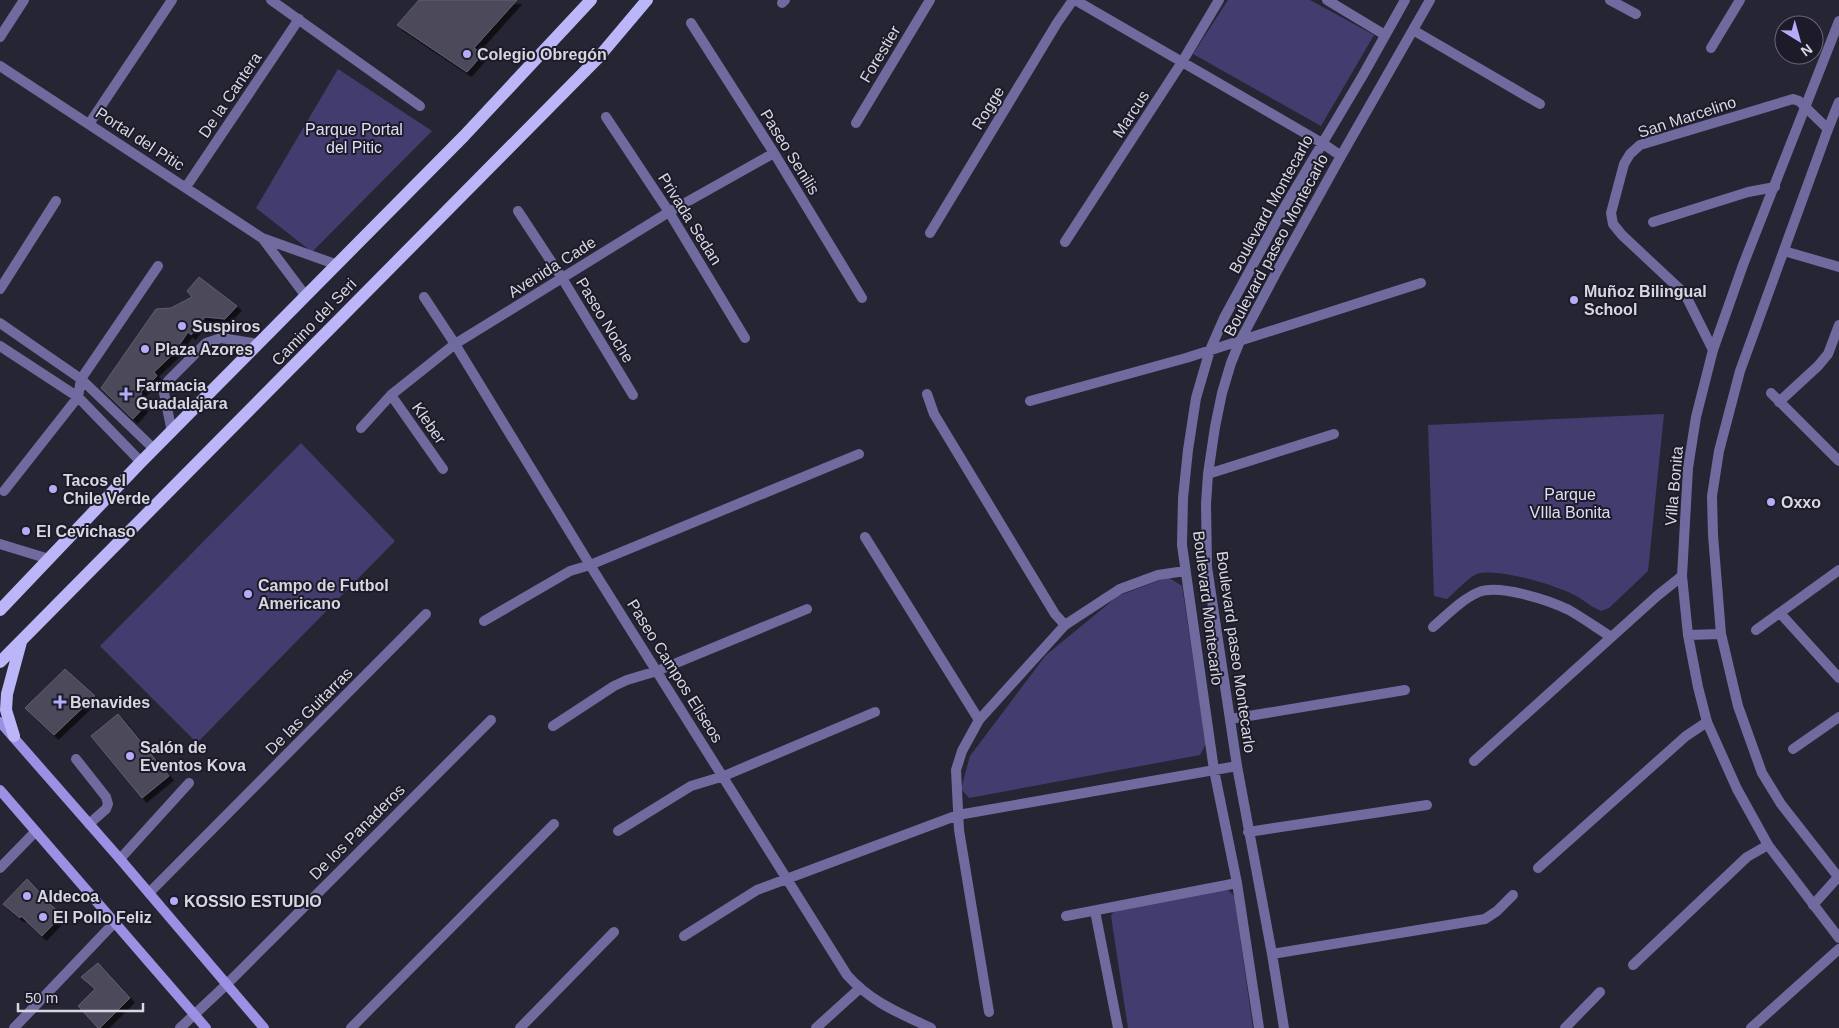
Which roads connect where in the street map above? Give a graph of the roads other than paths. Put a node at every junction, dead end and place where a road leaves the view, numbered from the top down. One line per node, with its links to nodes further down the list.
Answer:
1 (24, 0): 20 (street)
2 (172, 0): 30 (street)
3 (271, 0): 15 (street)
4 (591, 0): 45 (main road, Camino del Seri)
5 (647, 0): 100 (main road, Camino del Seri)
6 (930, 0): 29 (street, Forestier)
7 (1074, 0): 22 (street); 41 (street, Rogge)
8 (1219, 0): 22 (street, Marcus)
9 (1327, 0): 19 (street)
10 (1405, 0): 19 (street, Boulevard Montecarlo)
11 (1430, 0): 18 (street, Boulevard paseo Montecarlo)
12 (1610, 0): 14 (street)
13 (1740, 0): 21 (street)
14 (1636, 14)
15 (300, 19): 26 (street); 36 (street, De la Cantera)
16 (1839, 21): 27 (street, Villa Bonita)
17 (691, 23): 33 (street, Paseo Senilis)
18 (1413, 30): 25 (street); 34 (street, Boulevard paseo Montecarlo)
19 (1385, 34): 32 (street, Boulevard Montecarlo)
20 (0, 37)
21 (1711, 48)
22 (1182, 62): 32 (street); 43 (street, Marcus)
23 (0, 66): 30 (street, Portal del Pitic)
24 (1839, 102): 31 (street)
25 (1540, 104)
26 (420, 106)
27 (1806, 108): 31 (street, San Marcelino); 35 (street, Villa Bonita); 62 (street, San Marcelino)
28 (606, 117): 39 (street, Privada Sedan)
29 (856, 123)
30 (89, 124): 36 (street, Portal del Pitic)
31 (1828, 129): 44 (street)
32 (1322, 143): 34 (street); 61 (street, Boulevard Montecarlo)
33 (774, 153): 39 (street, Avenida Cade); 53 (street, Paseo Senilis)
34 (1341, 156): 57 (street, Boulevard paseo Montecarlo)
35 (1775, 187): 40 (street); 62 (street, Villa Bonita)
36 (186, 188): 42 (street, Portal del Pitic)
37 (56, 201): 50 (street)
38 (518, 211): 48 (street, Paseo Noche)
39 (669, 212): 48 (street, Avenida Cade); 56 (street, Privada Sedan)
40 (1653, 222)
41 (930, 233)
42 (262, 238): 45 (street, Portal del Pitic); 51 (street, Portal del Pitic)
43 (1065, 242)
44 (1784, 251): 47 (street); 97 (street)
45 (335, 264): 51 (main road, Camino del Seri)
46 (158, 266): 63 (street)
47 (1839, 267)
48 (562, 278): 59 (street, Avenida Cade); 67 (street, Paseo Noche)
49 (1421, 283): 57 (street)
50 (0, 289)
51 (305, 295): 58 (main road, Camino del Seri)
52 (424, 298): 59 (street, Paseo Campos Eliseos)
53 (862, 298)
54 (0, 323): 63 (street)
55 (1839, 325): 70 (street)
56 (745, 338)
57 (1240, 341): 61 (street); 79 (street, Boulevard paseo Montecarlo)
58 (258, 344): 72 (main road, Camino del Seri); 72 (street)
59 (455, 344): 66 (street, Avenida Cade); 84 (street, Paseo Campos Eliseos)
60 (0, 346): 68 (street)
61 (1210, 350): 69 (street); 86 (street, Boulevard Montecarlo)
62 (1713, 350): 87 (street, Villa Bonita)
63 (82, 380): 68 (street); 74 (street)
64 (1771, 393): 70 (street)
65 (927, 394): 94 (street)
66 (390, 395): 71 (street, Avenida Cade); 78 (street, Kleber)
67 (633, 395)
68 (78, 397): 77 (street); 80 (street)
69 (1030, 401)
70 (1779, 402): 76 (street)
71 (362, 428)
72 (172, 432): 74 (main road, Camino del Seri)
73 (1334, 434): 79 (street)
74 (154, 450): 77 (main road, Camino del Seri)
75 (859, 454): 84 (street)
76 (1839, 461)
77 (141, 462): 83 (main road, Camino del Seri)
78 (443, 469)
79 (1208, 474): 107 (street, Boulevard paseo Montecarlo)
80 (4, 491)
81 (864, 537): 109 (street)
82 (0, 544): 83 (street)
83 (49, 559): 88 (main road, Camino del Seri)
84 (590, 565): 93 (street); 102 (street, Paseo Campos Eliseos)
85 (1839, 570): 91 (street)
86 (1185, 571): 94 (street); 118 (street, Boulevard Montecarlo)
87 (1682, 576): 98 (street, Villa Bonita); 99 (street)
88 (3, 599): 90 (main road, Camino del Seri)
89 (807, 609): 102 (street)
90 (0, 610)
91 (1780, 613): 96 (street); 103 (street)
92 (426, 614): 136 (street, De las Guitarras)
93 (484, 621)
94 (1065, 625): 109 (street)
95 (1433, 627): 99 (street)
96 (1756, 630)
97 (1722, 634): 98 (street); 133 (street)
98 (1688, 635): 111 (street, Villa Bonita)
99 (1611, 637): 116 (street)
100 (21, 641): 101 (main road, Camino del Seri); 113 (main road)
101 (0, 662)
102 (657, 671): 112 (street); 119 (street, Paseo Campos Eliseos)
103 (1839, 678)
104 (1405, 690): 107 (street)
105 (875, 712): 119 (street)
106 (1839, 717): 114 (street)
107 (1231, 719): 117 (street, Boulevard paseo Montecarlo)
108 (491, 720): 148 (street, De los Panaderos)
109 (979, 720): 123 (street)
110 (0, 722): 113 (main road)
111 (1707, 722): 129 (street, Villa Bonita); 132 (street)
112 (553, 726)
113 (14, 736): 124 (main road)
114 (1793, 749)
115 (76, 759): 124 (street)
116 (1474, 761)
117 (1237, 766): 118 (street); 128 (street, Boulevard paseo Montecarlo)
118 (1214, 770): 123 (street); 135 (street, Boulevard Montecarlo)
119 (724, 776): 126 (street); 134 (street, Paseo Campos Eliseos)
120 (189, 783): 130 (street)
121 (0, 790): 127 (main road)
122 (1427, 805): 128 (street)
123 (958, 815): 134 (street); 151 (street)
124 (89, 824): 130 (main road)
125 (554, 824): 157 (street)
126 (618, 830)
127 (35, 832): 131 (street); 141 (main road)
128 (1248, 832): 146 (street, Boulevard paseo Montecarlo)
129 (1768, 845): 138 (street, Villa Bonita); 147 (street)
130 (120, 859): 136 (main road)
131 (0, 868)
132 (1538, 868)
133 (1838, 877): 138 (street)
134 (786, 879): 143 (street); 149 (street, Paseo Campos Eliseos)
135 (1236, 883): 139 (street); 162 (street, Boulevard Montecarlo)
136 (149, 893): 148 (main road)
137 (1513, 895): 146 (street)
138 (1813, 905): 144 (street, Villa Bonita)
139 (1095, 911): 140 (street); 161 (street)
140 (1066, 916)
141 (115, 922): 152 (main road); 153 (street)
142 (614, 932): 158 (street)
143 (684, 936)
144 (1839, 938)
145 (1839, 949): 165 (street)
146 (1272, 954): 163 (street, Boulevard paseo Montecarlo)
147 (1633, 965)
148 (226, 985): 152 (street, De los Panaderos); 156 (main road)
149 (859, 989): 159 (street); 160 (street, Paseo Campos Eliseos)
150 (1600, 992): 164 (street)
151 (989, 1012)
152 (194, 1014): 154 (street, De los Panaderos); 155 (main road)
153 (14, 1028)
154 (180, 1028)
155 (206, 1028)
156 (264, 1028)
157 (351, 1028)
158 (520, 1028)
159 (816, 1028)
160 (931, 1028)
161 (1118, 1028)
162 (1259, 1028)
163 (1284, 1028)
164 (1565, 1028)
165 (1751, 1028)

